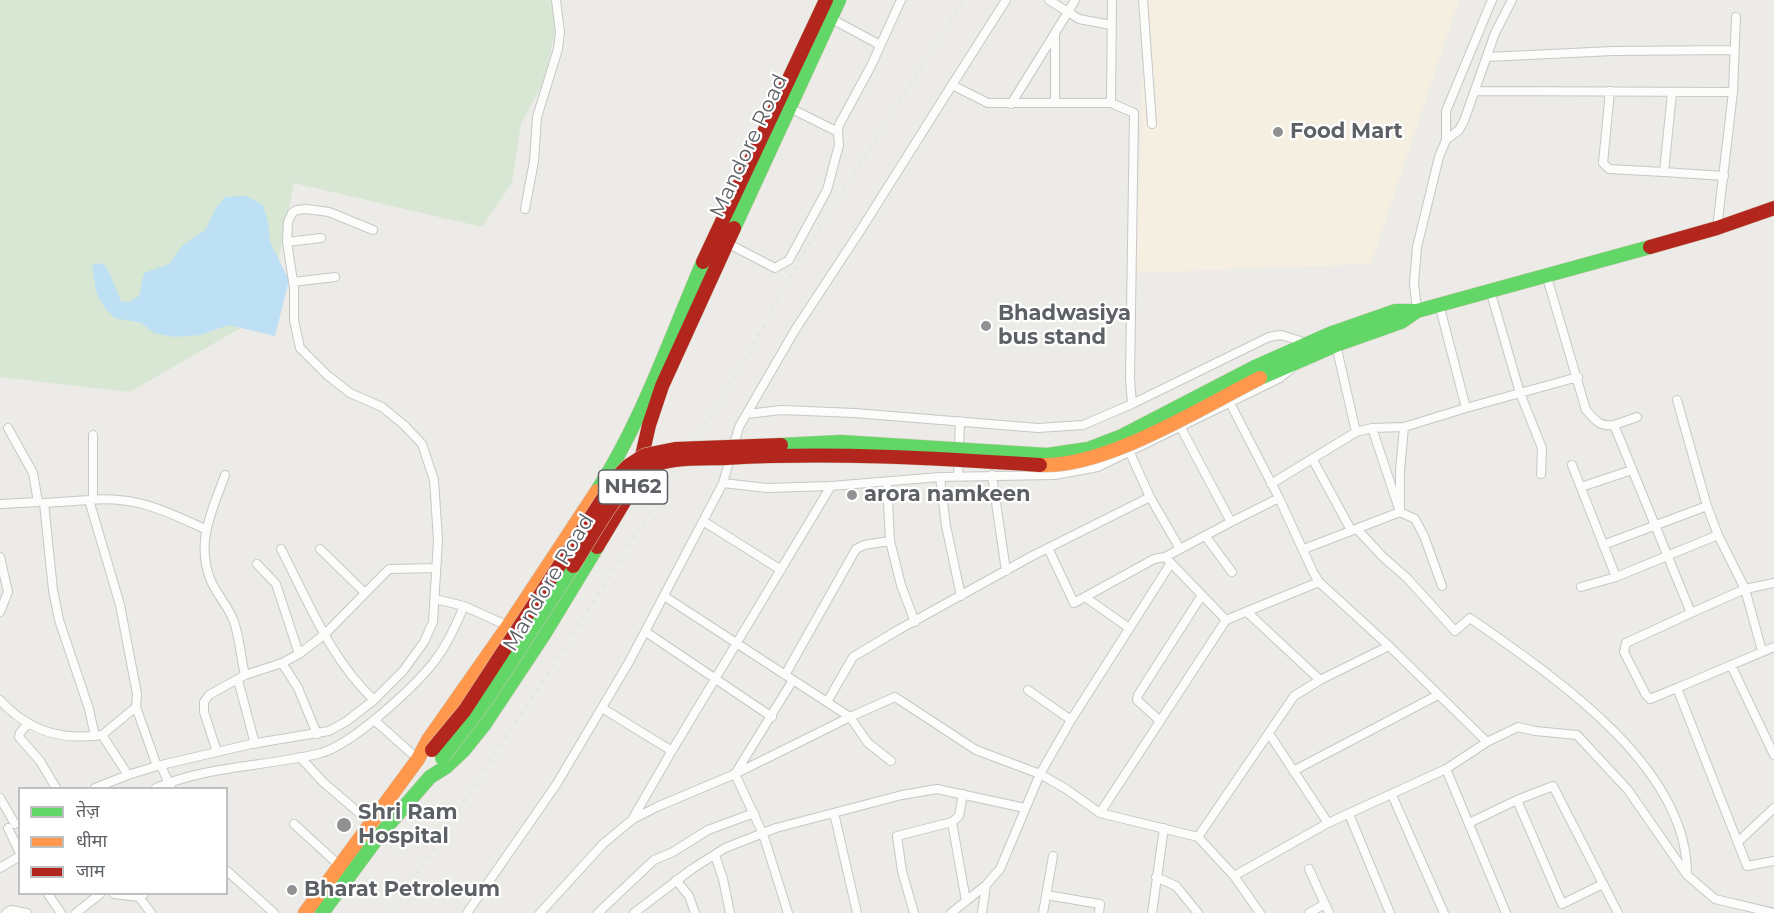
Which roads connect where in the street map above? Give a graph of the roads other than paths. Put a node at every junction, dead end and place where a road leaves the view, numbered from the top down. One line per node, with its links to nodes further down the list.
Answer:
1 (556, 0): 35 (street)
2 (826, 0): 128 (main road, Mandore Road / NH62)
3 (839, 0): 14 (main road, Mandore Road / NH62)
4 (901, 0): 17 (street)
5 (1006, 0): 20 (street)
6 (1049, 0): 12 (street)
7 (1075, 0): 12 (street)
8 (1112, 0): 15 (street)
9 (1143, 0): 29 (street)
10 (1492, 0): 31 (street)
11 (1512, 0): 19 (street)
12 (1068, 12): 15 (street); 16 (street)
13 (1736, 17): 18 (street)
14 (830, 18): 17 (street); 28 (main road, Mandore Road / NH62)
15 (1112, 25): 25 (street)
16 (1055, 33): 26 (street); 27 (street)
17 (880, 45): 30 (street)
18 (1734, 50): 19 (street); 23 (street)
19 (1487, 57): 21 (street)
20 (952, 84): 26 (street); 57 (street)
21 (1475, 91): 22 (street); 31 (street)
22 (1610, 91): 24 (street); 32 (street)
23 (1733, 92): 24 (street); 33 (street)
24 (1672, 93): 32 (street)
25 (1111, 103): 27 (street); 55 (street)
26 (1011, 104): 27 (street)
27 (1055, 104)
28 (790, 108): 30 (street); 40 (main road, Mandore Road / NH62)
29 (1152, 124)
30 (838, 132): 40 (street)
31 (1446, 140): 46 (street)
32 (1664, 172): 33 (street)
33 (1724, 176): 36 (street)
34 (1774, 208): 36 (main road)
35 (525, 209)
36 (1717, 228): 41 (main road)
37 (373, 230): 39 (street)
38 (321, 238): 39 (street)
39 (287, 242): 43 (street)
40 (727, 243): 175 (main road, Mandore Road / NH62)
41 (1546, 274): 44 (main road); 51 (street)
42 (335, 277): 43 (street)
43 (293, 282): 106 (street)
44 (1490, 290): 45 (main road); 52 (street)
45 (1439, 304): 46 (main road); 56 (street)
46 (1417, 310): 47 (main road); 48 (main road)
47 (1308, 344): 50 (main road); 55 (street)
48 (1336, 345): 49 (main road); 65 (street)
49 (1304, 360): 50 (main road); 54 (street)
50 (1258, 373): 164 (main road, bridge)
51 (1578, 377): 52 (street); 60 (street)
52 (1520, 393): 56 (street); 71 (street)
53 (1677, 400): 86 (street)
54 (1230, 403): 63 (street); 78 (street)
55 (1132, 404): 59 (street)
56 (1466, 408): 61 (street)
57 (747, 414): 59 (street); 77 (street)
58 (1637, 417): 60 (street)
59 (960, 421): 75 (street)
60 (1614, 425): 70 (street)
61 (1404, 427): 64 (street); 87 (street)
62 (8, 428): 84 (street)
63 (1180, 428): 67 (street); 89 (street)
64 (1372, 428): 65 (street); 87 (street)
65 (1356, 432): 68 (street)
66 (93, 435): 83 (street)
67 (1130, 453): 73 (street); 81 (street)
68 (1313, 460): 78 (street); 91 (street)
69 (1572, 465): 80 (street)
70 (1632, 470): 80 (street); 90 (street)
71 (1541, 474)
72 (225, 475): 92 (street)
73 (992, 475): 75 (street); 108 (street)
74 (939, 477): 75 (street); 76 (street); 119 (street)
75 (958, 477)
76 (887, 482): 79 (street); 95 (street)
77 (723, 483): 79 (street); 88 (street)
78 (1271, 484): 82 (street)
79 (831, 486): 107 (street)
80 (1581, 487): 96 (street)
81 (1150, 498): 97 (street); 100 (street)
82 (1279, 498): 89 (street); 101 (street)
83 (91, 500): 84 (street); 92 (street); 149 (street)
84 (41, 502): 85 (street); 158 (street)
85 (0, 504)
86 (1707, 506): 90 (street); 93 (street)
87 (1400, 512): 91 (street); 113 (street)
88 (703, 521): 107 (street); 118 (street)
89 (1231, 522): 94 (street)
90 (1655, 526): 96 (street); 102 (street)
91 (1354, 529): 101 (street); 210 (street)
92 (205, 530): 139 (street)
93 (1718, 535): 102 (street); 115 (street)
94 (1206, 537): 100 (street); 109 (street)
95 (890, 541): 127 (street); 140 (street)
96 (1603, 545): 110 (street)
97 (1048, 548): 108 (street); 120 (street)
98 (281, 549): 131 (street)
99 (320, 549): 116 (street)
100 (1180, 549): 104 (street)
101 (1304, 549): 111 (street)
102 (1666, 555): 110 (street); 125 (street)
103 (0, 557): 123 (street)
104 (1168, 560): 117 (street); 120 (street); 129 (street)
105 (257, 564): 136 (street)
106 (436, 568): 116 (street); 121 (street)
107 (781, 570): 132 (street)
108 (1006, 571): 119 (street)
109 (1232, 572)
110 (1616, 577): 114 (street)
111 (1319, 582): 124 (street); 133 (street)
112 (1774, 583): 115 (street)
113 (1442, 586)
114 (1581, 587)
115 (1745, 588): 125 (street); 135 (street)
116 (365, 593): 131 (street)
117 (1202, 595): 126 (street); 155 (street)
118 (664, 596): 130 (street); 132 (street)
119 (961, 596): 127 (street)
120 (1086, 597): 129 (street)
121 (435, 599): 122 (street); 147 (street)
122 (464, 606): 128 (street); 153 (street)
123 (0, 612)
124 (1247, 612): 126 (street); 142 (street)
125 (1691, 613): 143 (street)
126 (1226, 620): 155 (street)
127 (915, 622): 148 (street)
128 (508, 626): 167 (main road, Mandore Road / NH62)
129 (1129, 627): 154 (street)
130 (645, 632): 141 (street); 150 (street)
131 (326, 634): 136 (street); 147 (street)
132 (738, 644): 140 (street); 141 (street)
133 (1389, 646): 142 (street); 145 (street)
134 (1774, 646): 135 (street)
135 (1762, 651): 138 (street)
136 (299, 654): 137 (street)
137 (282, 663): 139 (street); 157 (street)
138 (1731, 665): 143 (street); 165 (street)
139 (241, 677): 161 (street); 163 (street)
140 (789, 677): 148 (street); 151 (street)
141 (716, 680): 151 (street); 162 (street)
142 (1320, 680): 159 (street)
143 (1677, 688): 200 (street)
144 (1028, 690): 154 (street)
145 (1438, 695): 160 (street); 171 (street)
146 (0, 700): 156 (street)
147 (374, 700): 157 (street)
148 (827, 702): 152 (street)
149 (136, 706): 158 (street); 169 (street)
150 (602, 708): 162 (street); 231 (street)
151 (772, 717): 172 (street)
152 (849, 717): 168 (street); 172 (street); 173 (street)
153 (375, 720): 166 (street); 167 (street)
154 (1071, 720): 173 (street)
155 (1160, 721): 187 (street)
156 (27, 724): 158 (street); 177 (street)
157 (316, 734): 161 (street)
158 (99, 735): 174 (street)
159 (1270, 735): 171 (street); 199 (street)
160 (1487, 742): 170 (street); 210 (street)
161 (255, 744): 163 (street)
162 (672, 751): 189 (street)
163 (217, 752): 169 (street)
164 (437, 754): 167 (main road); 175 (main road)
165 (1774, 755)
166 (300, 757): 176 (street); 194 (street)
167 (418, 759): 194 (main road, Mandore Road / NH62)
168 (891, 761)
169 (159, 766): 174 (street); 176 (street)
170 (1446, 769): 180 (street); 195 (street)
171 (1293, 771): 191 (street)
172 (735, 774): 185 (street); 189 (street)
173 (1040, 774): 183 (street); 187 (street)
174 (128, 775): 178 (street)
175 (430, 777): 230 (main road, Mandore Road / NH62)
176 (170, 786)
177 (55, 787)
178 (100, 787)
179 (963, 794): 183 (street); 186 (street); 190 (street)
180 (1392, 795): 188 (street); 250 (street)
181 (0, 798): 192 (street)
182 (1517, 800): 195 (street); 214 (street); 222 (street)
183 (1025, 808): 215 (street)
184 (1774, 808): 200 (street)
185 (754, 813): 198 (street); 233 (street)
186 (834, 813): 198 (street); 238 (street)
187 (1100, 813): 196 (street)
188 (1349, 814): 191 (street); 249 (street)
189 (633, 819): 232 (street)
190 (952, 822): 220 (street); 239 (street)
191 (1328, 823): 211 (street)
192 (14, 824): 197 (street); 201 (street)
193 (294, 824): 206 (street)
194 (372, 824): 206 (main road, Mandore Road / NH62)
195 (1469, 824): 251 (street)
196 (1164, 828): 199 (street); 212 (street)
197 (0, 834)
198 (763, 834): 202 (street); 237 (street)
199 (1198, 837): 211 (street)
200 (1738, 842): 205 (street)
201 (18, 845)
202 (715, 855): 213 (street); 236 (street)
203 (18, 856): 207 (street)
204 (1053, 856): 219 (street)
205 (1774, 861)
206 (339, 866): 229 (main road, Mandore Road / NH62)
207 (0, 868)
208 (1309, 869): 221 (street)
209 (228, 872): 228 (street)
210 (1687, 875): 253 (street)
211 (1234, 876): 246 (street)
212 (1156, 877): 244 (street); 245 (street)
213 (676, 880): 234 (street); 235 (street)
214 (1603, 884): 222 (street); 252 (street)
215 (986, 885): 220 (street); 241 (street)
216 (49, 895): 225 (street)
217 (99, 895): 226 (street)
218 (142, 895): 227 (street)
219 (1046, 895): 242 (street); 243 (street)
220 (966, 901): 240 (street)
221 (1325, 904): 247 (street); 248 (street)
222 (1563, 908)
223 (6, 913): 224 (street)
224 (27, 913)
225 (62, 913)
226 (76, 913)
227 (151, 913)
228 (274, 913)
229 (305, 913)
230 (322, 913)
231 (467, 913)
232 (540, 913)
233 (598, 913)
234 (634, 913)
235 (694, 913)
236 (730, 913)
237 (788, 913)
238 (857, 913)
239 (914, 913)
240 (951, 913)
241 (982, 913)
242 (1043, 913)
243 (1099, 913)
244 (1152, 913)
245 (1198, 913)
246 (1260, 913)
247 (1309, 913)
248 (1329, 913)
249 (1390, 913)
250 (1444, 913)
251 (1506, 913)
252 (1618, 913)
253 (1774, 913)

